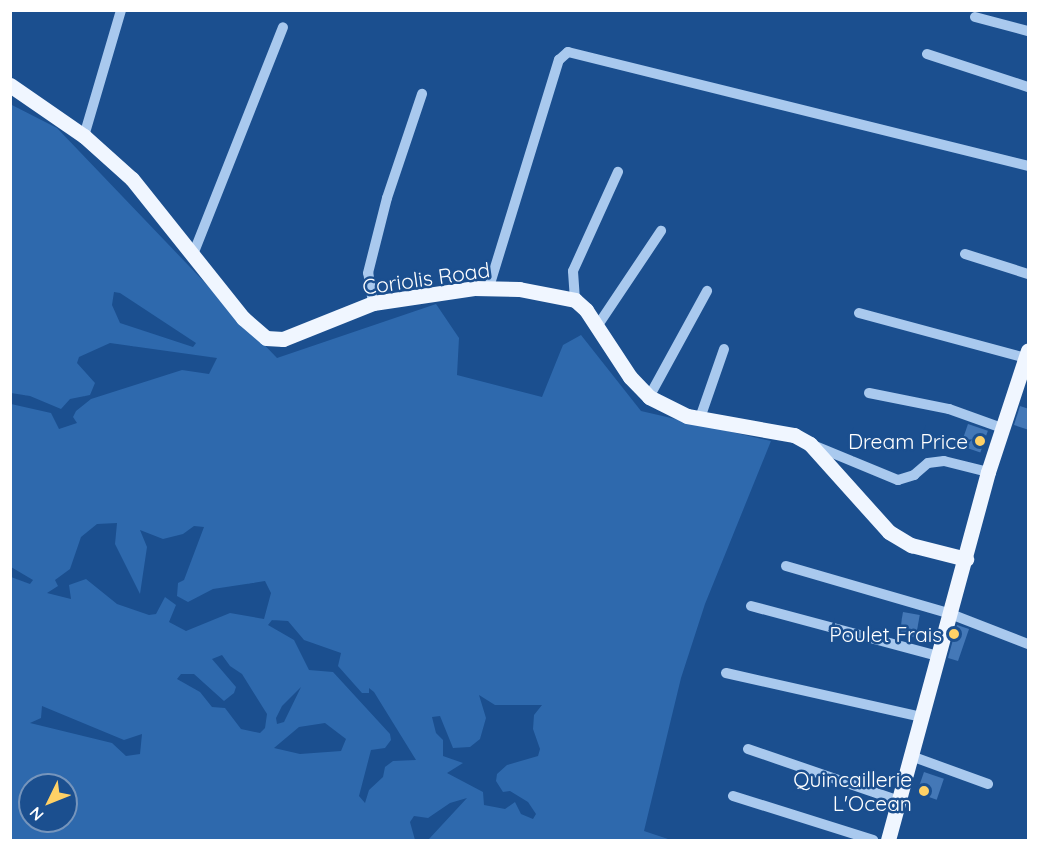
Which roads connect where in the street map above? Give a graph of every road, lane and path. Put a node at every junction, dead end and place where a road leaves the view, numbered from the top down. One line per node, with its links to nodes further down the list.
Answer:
1 (122, 10): 9 (street)
2 (975, 17): 4 (street)
3 (283, 27): 14 (street)
4 (1029, 31)
5 (927, 54): 7 (street)
6 (10, 85): 9 (main road, Coriolis Road)
7 (1029, 87)
8 (422, 94): 19 (street)
9 (84, 136): 14 (main road, Coriolis Road)
10 (1029, 166): 16 (street)
11 (618, 172): 18 (street)
12 (661, 231): 21 (street)
13 (965, 254): 15 (street)
14 (192, 257): 19 (main road, Coriolis Road)
15 (1029, 274)
16 (489, 286): 18 (main road, Coriolis Road); 19 (main road, Coriolis Road)
17 (707, 291): 25 (street)
18 (574, 300): 21 (main road)
19 (373, 303)
20 (859, 313): 23 (street)
21 (597, 328): 25 (main road)
22 (724, 349): 26 (street)
23 (1027, 354): 27 (main road)
24 (869, 393): 27 (street)
25 (649, 397): 26 (main road)
26 (700, 418): 28 (main road)
27 (1002, 428): 29 (main road)
28 (810, 444): 29 (street); 30 (main road)
29 (988, 472): 30 (main road)
30 (966, 559): 33 (main road)
31 (786, 566): 33 (street)
32 (751, 606): 35 (street)
33 (948, 613): 34 (street); 35 (main road)
34 (1029, 644)
35 (937, 656): 37 (main road)
36 (726, 673): 37 (street)
37 (921, 717): 39 (main road)
38 (748, 749): 42 (street)
39 (912, 756): 40 (street); 42 (main road)
40 (988, 784)
41 (733, 796): 43 (street)
42 (900, 801): 44 (main road)
43 (873, 840)
44 (888, 840)

